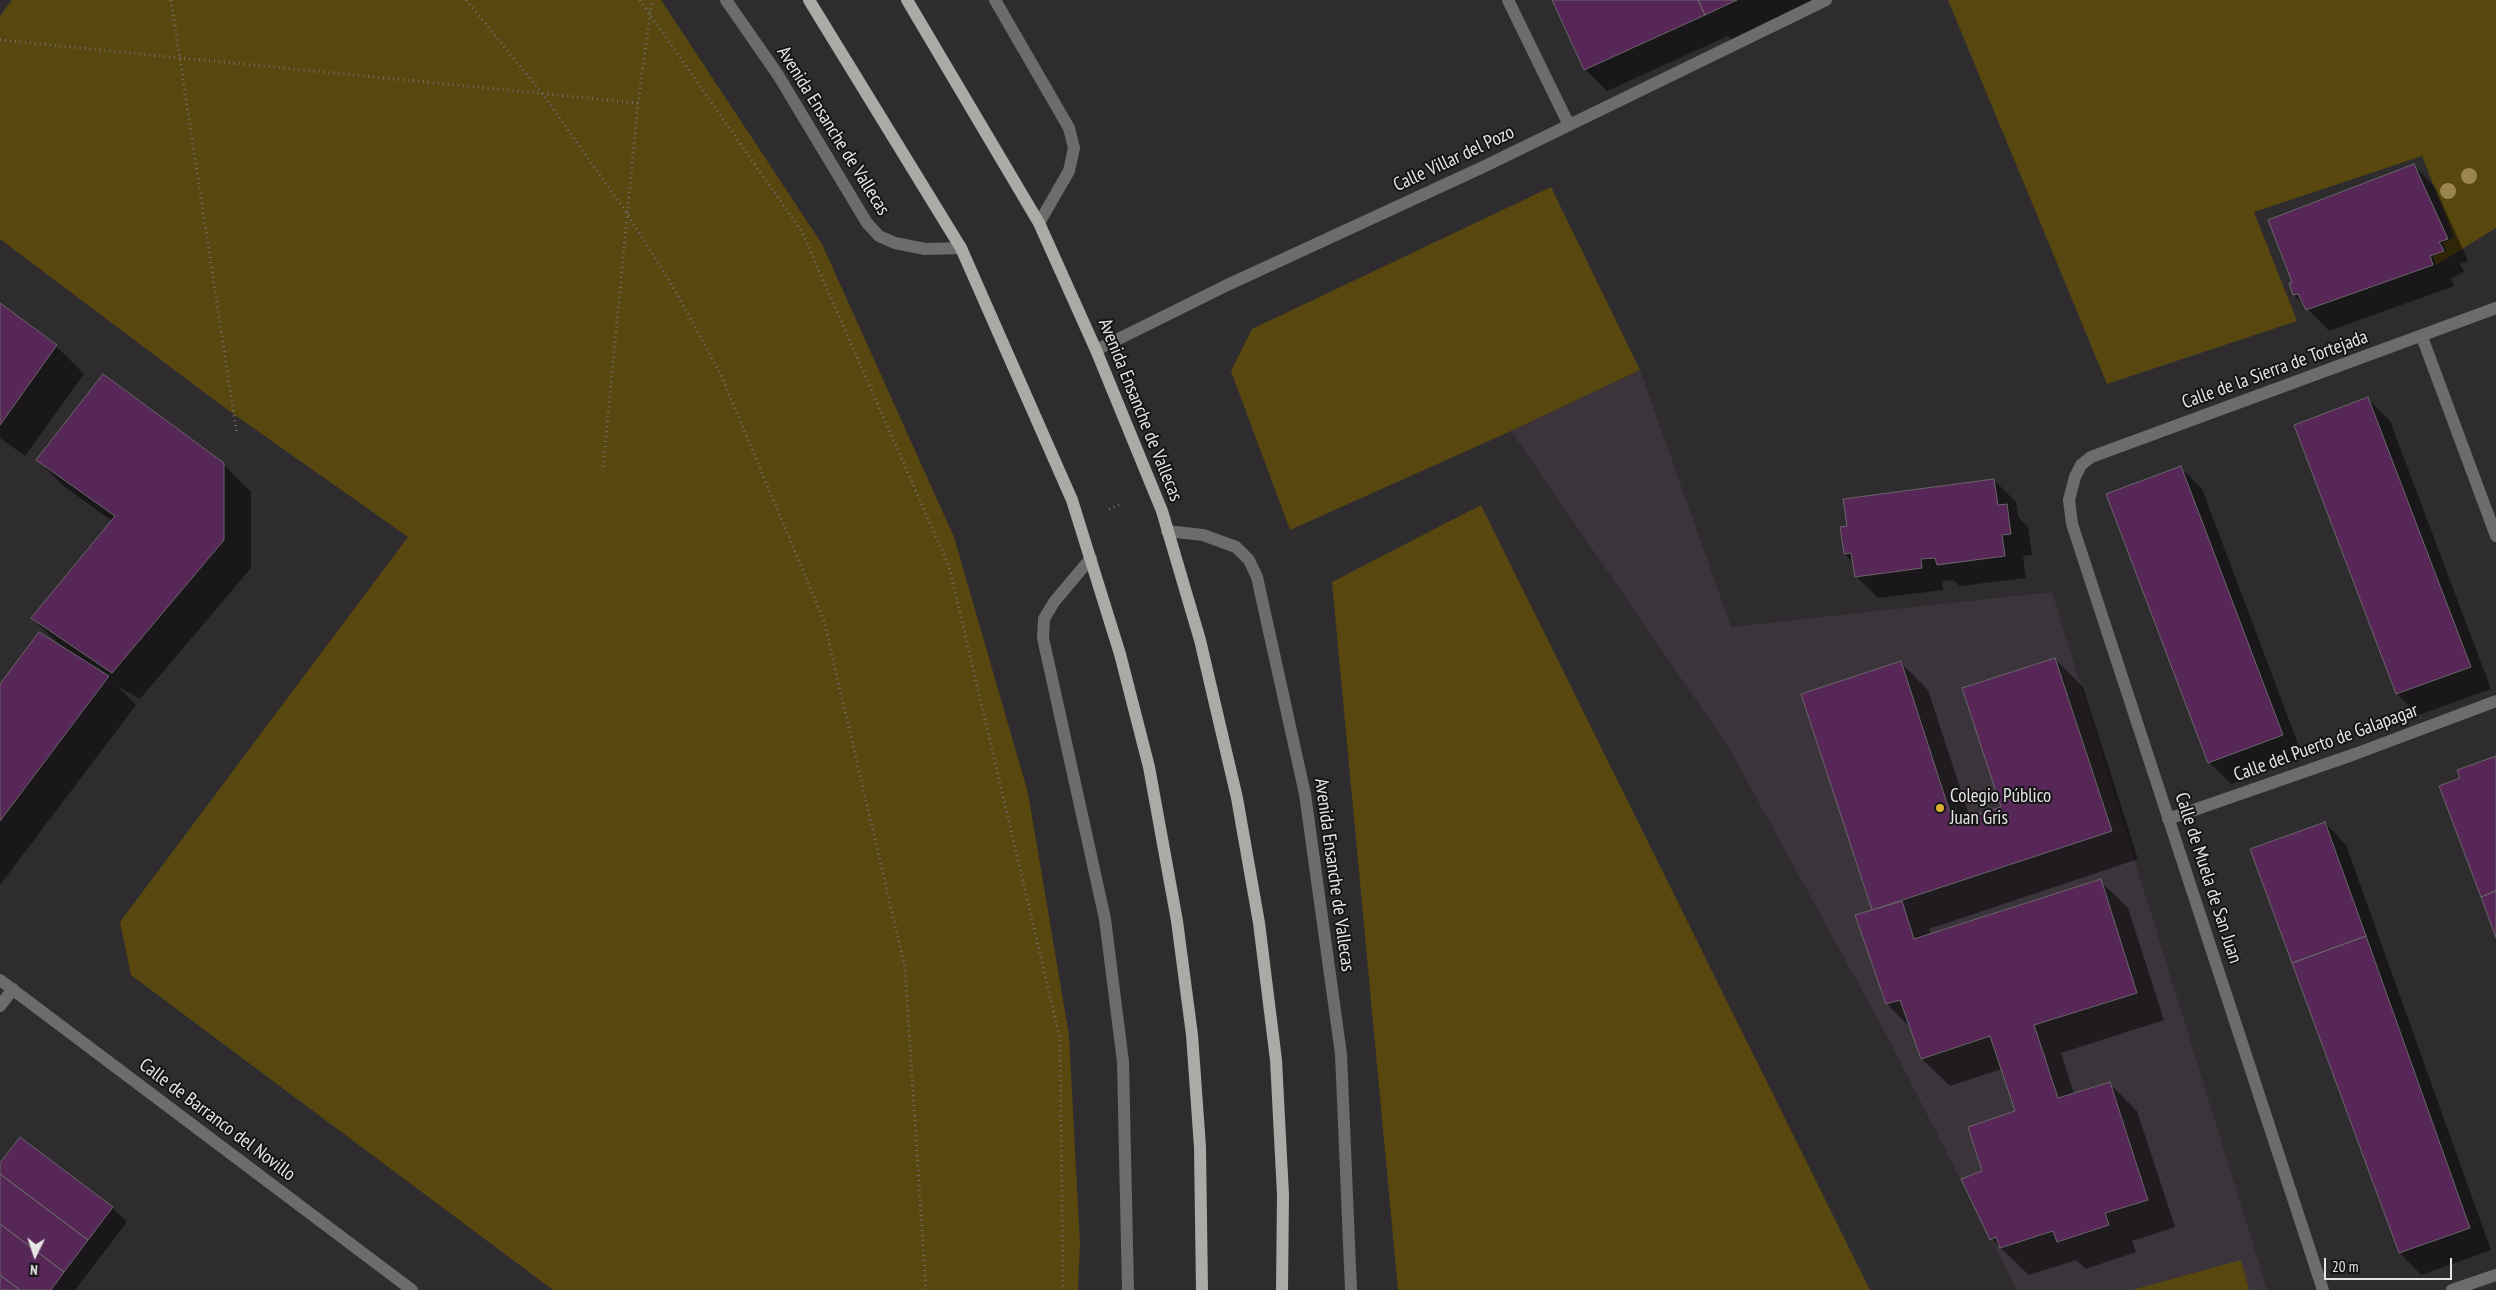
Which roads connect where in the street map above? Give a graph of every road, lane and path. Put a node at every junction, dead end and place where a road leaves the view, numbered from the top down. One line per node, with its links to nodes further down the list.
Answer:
1 (171, 0): 13 (path)
2 (466, 0): 14 (path)
3 (640, 0): 11 (path)
4 (652, 0): 11 (path)
5 (726, 0): 19 (street, Avenida Ensanche de Vallecas)
6 (809, 0): 19 (main road)
7 (907, 0): 18 (main road, Avenida Ensanche de Vallecas)
8 (995, 0): 18 (street)
9 (1508, 0): 16 (street)
10 (1826, 0): 16 (street, Calle Villar del Pozo)
11 (650, 12): 15 (path); 39 (path)
12 (0, 40): 13 (path)
13 (181, 59): 14 (path); 23 (path)
14 (542, 93): 15 (path); 17 (path)
15 (638, 103): 17 (path)
16 (1569, 125): 22 (street, Calle Villar del Pozo)
17 (628, 215): 24 (path); 38 (path)
18 (1039, 223): 22 (main road, Avenida Ensanche de Vallecas)
19 (961, 248): 30 (main road)
20 (2496, 308): 21 (street, Calle de la Sierra de Tortejada)
21 (2422, 337): 25 (street, Calle de la Sierra de Tortejada); 29 (street)
22 (1096, 350): 28 (main road, Avenida Ensanche de Vallecas)
23 (238, 435)
24 (603, 467)
25 (2075, 477): 32 (street, Calle de Muela de San Juan)
26 (1122, 504): 27 (path)
27 (1110, 509)
28 (1167, 531): 42 (main road, Avenida Ensanche de Vallecas); 43 (street, Avenida Ensanche de Vallecas)
29 (2496, 536)
30 (1091, 558): 40 (street); 41 (main road)
31 (2496, 701): 32 (street, Calle del Puerto de Galapagar)
32 (2168, 819): 44 (street, Calle de Muela de San Juan)
33 (0, 980): 34 (street, Calle de Barranco del Novillo)
34 (13, 989): 35 (street); 37 (street, Calle de Barranco del Novillo)
35 (0, 1006)
36 (2496, 1275): 45 (street)
37 (412, 1290)
38 (926, 1290)
39 (1063, 1290)
40 (1128, 1290)
41 (1202, 1290)
42 (1282, 1290)
43 (1351, 1290)
44 (2323, 1290)
45 (2452, 1290)

